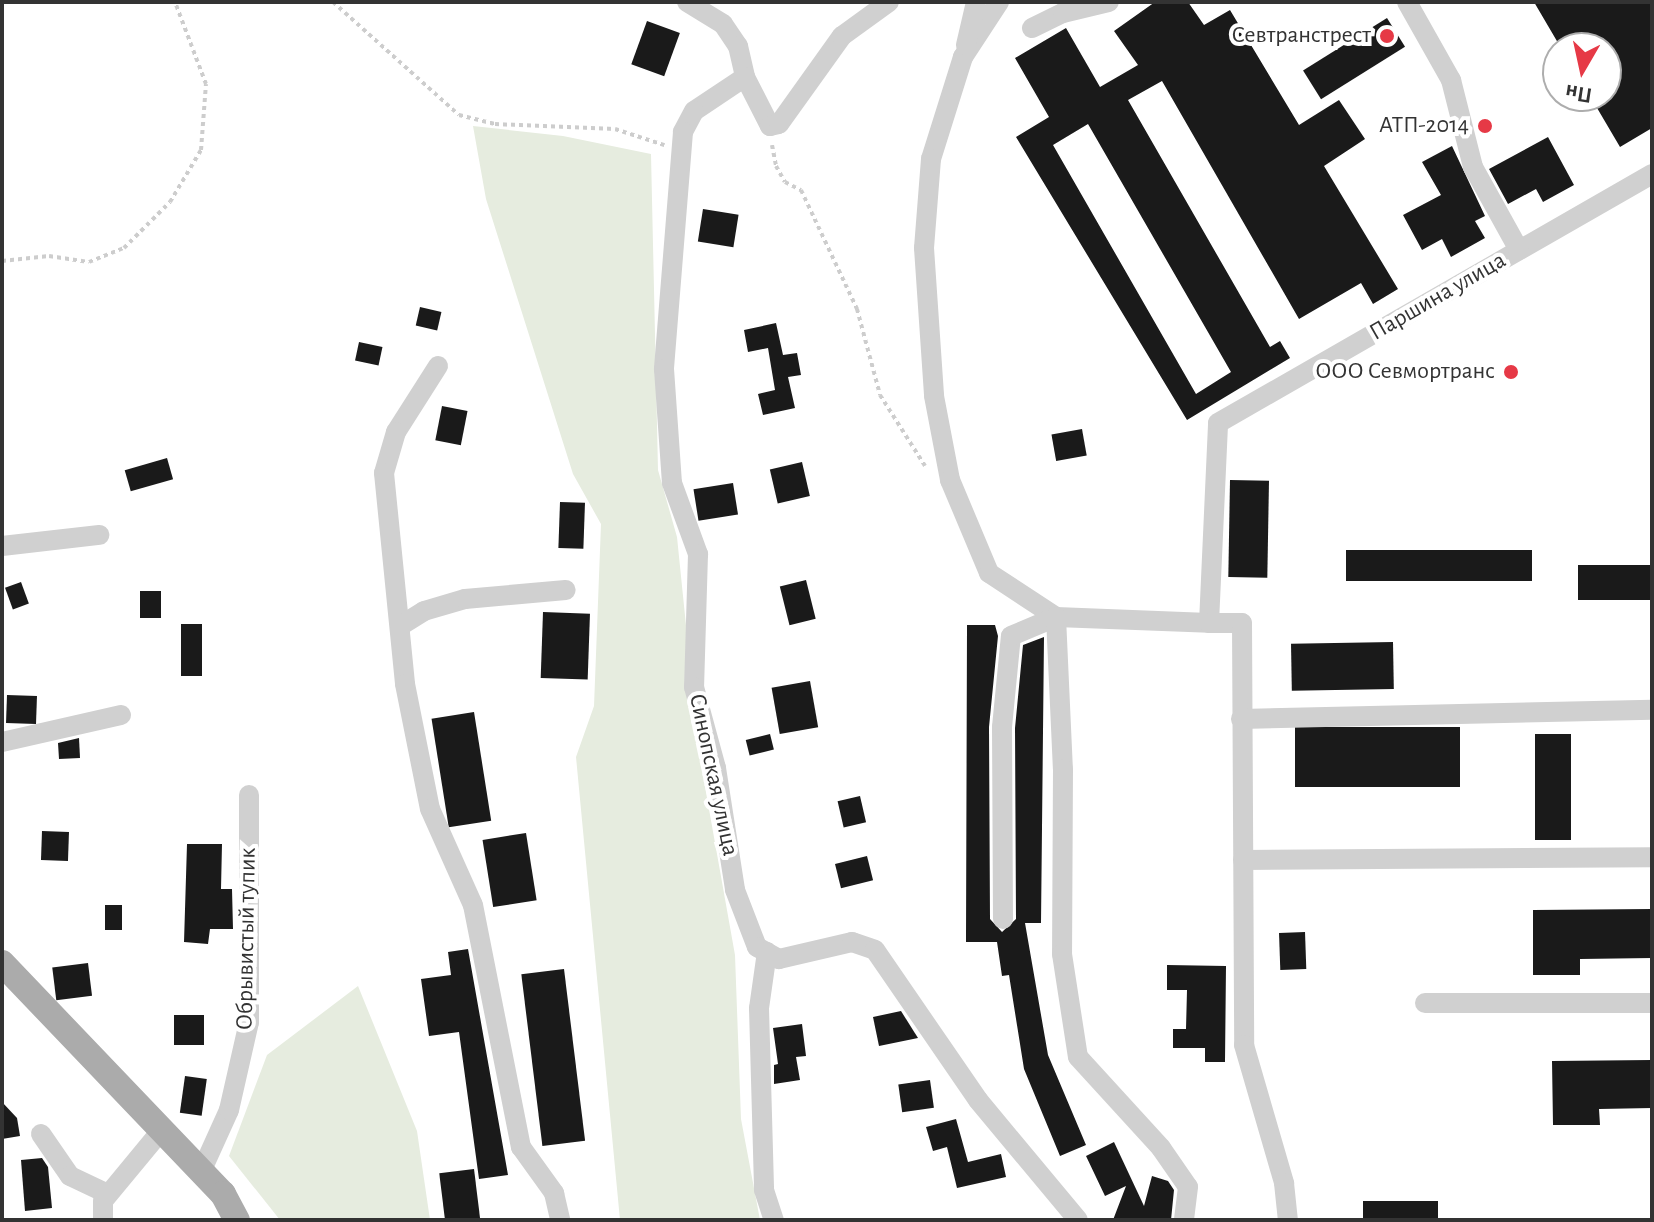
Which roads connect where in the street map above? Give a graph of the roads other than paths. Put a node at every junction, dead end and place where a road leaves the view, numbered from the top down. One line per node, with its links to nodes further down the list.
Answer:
1 (687, 2): 9 (street)
2 (889, 2): 9 (street)
3 (976, 2): 8 (street)
4 (999, 2): 8 (street)
5 (1109, 2): 7 (street)
6 (1407, 2): 11 (street)
7 (1032, 28)
8 (963, 57): 17 (street)
9 (745, 77): 27 (street, Синопская улица)
10 (1652, 174): 11 (street, Паршина улица)
11 (1519, 250): 16 (street, Паршина улица)
12 (438, 366): 18 (street)
13 (99, 535): 14 (street)
14 (2, 546)
15 (566, 590): 18 (street)
16 (1209, 616): 17 (street); 21 (street)
17 (1056, 617): 26 (street); 40 (street)
18 (400, 626): 37 (street)
19 (1652, 710): 21 (street)
20 (121, 715): 22 (street)
21 (1241, 719): 25 (street)
22 (2, 742)
23 (249, 795): 33 (street, Обрывистый тупик)
24 (1652, 857): 25 (street)
25 (1243, 860): 41 (street)
26 (1003, 919)
27 (767, 952): 38 (street); 39 (street)
28 (2, 963): 31 (main road)
29 (1425, 1003): 30 (street)
30 (1652, 1003)
31 (160, 1132): 33 (main road); 34 (street)
32 (41, 1134): 34 (street)
33 (201, 1172): 36 (main road)
34 (108, 1194): 35 (street)
35 (103, 1220)
36 (237, 1220)
37 (560, 1220)
38 (774, 1220)
39 (1078, 1220)
40 (1184, 1220)
41 (1288, 1220)

